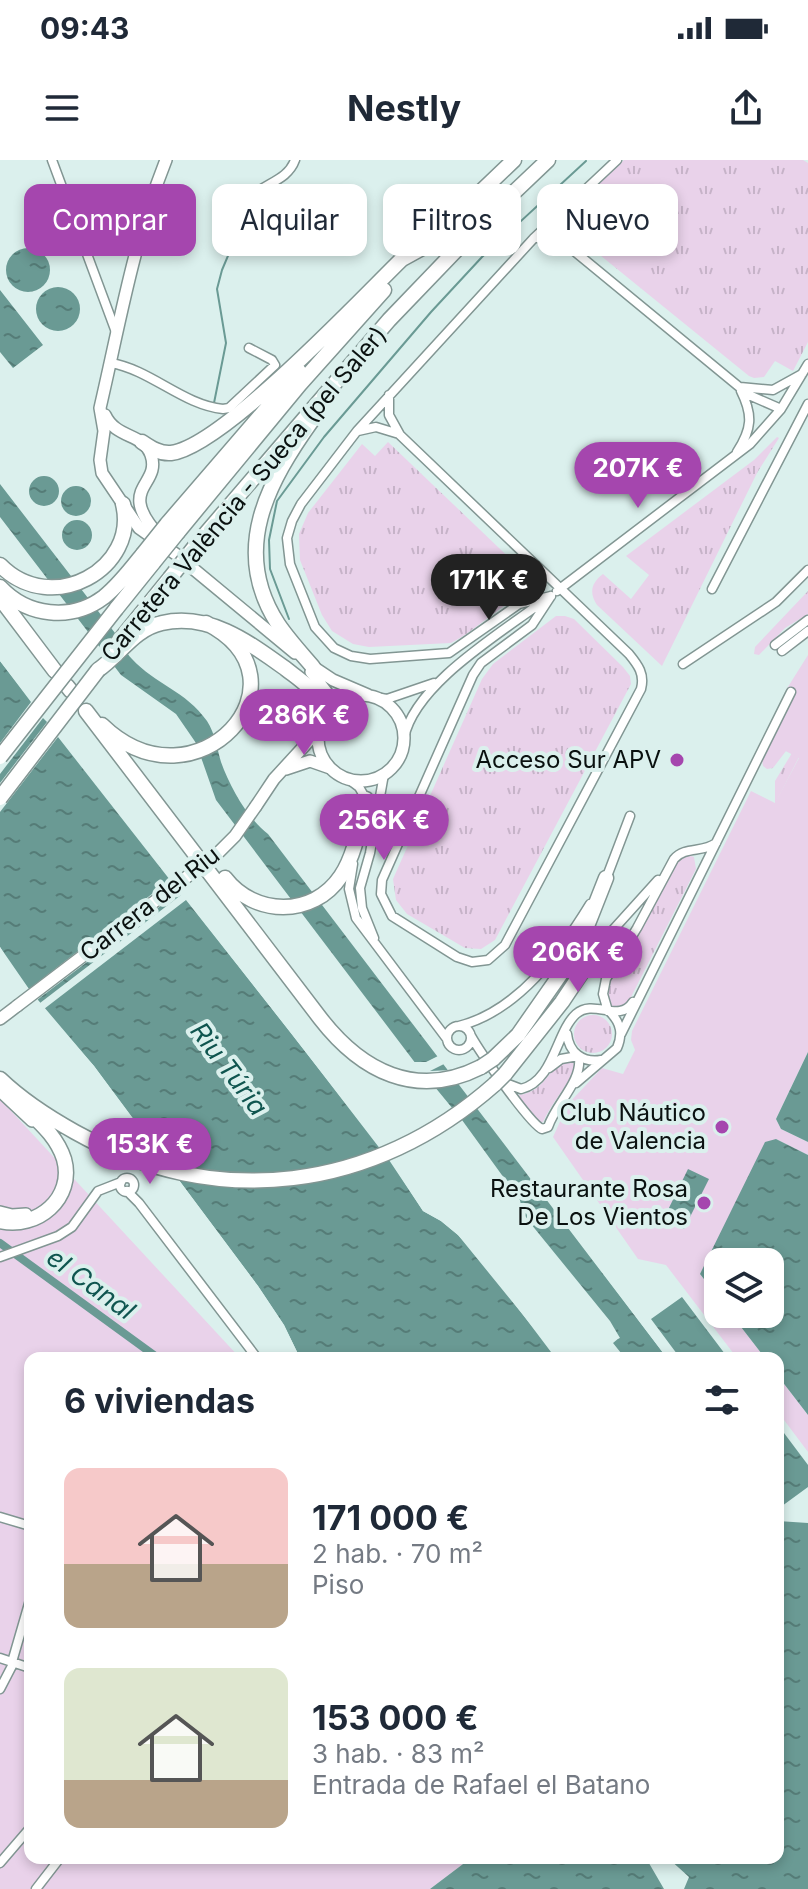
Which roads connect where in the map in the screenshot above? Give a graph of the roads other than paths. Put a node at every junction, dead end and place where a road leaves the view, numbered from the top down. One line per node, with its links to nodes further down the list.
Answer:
1 (52, 160): 16 (street)
2 (166, 160): 16 (street)
3 (295, 160): 7 (street)
4 (514, 160): 8 (highway)
5 (548, 160): 15 (highway, Carretera València - Sueca (pel Saler))
6 (617, 160): 9 (street)
7 (269, 184)
8 (489, 184)
9 (591, 184)
10 (537, 235): 11 (street)
11 (534, 238): 22 (street)
12 (407, 256): 28 (highway)
13 (414, 256): 35 (highway, Carretera València - Sueca (pel Saler), bridge)
14 (580, 256): 21 (street)
15 (389, 320): 45 (highway, Carretera València - Sueca (pel Saler), bridge); 49 (highway)
16 (118, 336): 18 (street)
17 (249, 348): 18 (street)
18 (111, 363): 23 (street)
19 (808, 364): 20 (street)
20 (802, 374): 21 (street); 25 (street)
21 (739, 386): 25 (street); 30 (street)
22 (389, 395): 26 (street); 27 (street)
23 (102, 401): 28 (street); 29 (street)
24 (808, 404): 40 (street)
25 (781, 409): 30 (street)
26 (357, 431): 27 (street); 41 (street)
27 (400, 435): 39 (street)
28 (136, 440): 29 (street); 31 (street)
29 (101, 453): 32 (street)
30 (734, 458): 39 (street)
31 (145, 482): 32 (street); 34 (street)
32 (110, 484): 33 (street)
33 (123, 504): 34 (street); 36 (highway)
34 (177, 555): 47 (street)
35 (148, 559): 38 (highway); 57 (highway, Carretera València - Sueca (pel Saler), bridge)
36 (0, 565)
37 (808, 570): 48 (street)
38 (0, 587)
39 (561, 588): 41 (street); 41 (street)
40 (712, 589)
41 (551, 596): 51 (street)
42 (0, 598): 50 (highway)
43 (808, 620): 46 (street)
44 (206, 623): 45 (highway); 54 (highway); 56 (highway)
45 (133, 631): 62 (highway, Carretera València - Sueca (pel Saler), bridge)
46 (808, 631)
47 (288, 648): 49 (street); 54 (street)
48 (683, 664)
49 (313, 667): 53 (street)
50 (55, 671)
51 (435, 683): 53 (street); 55 (street)
52 (791, 692): 65 (street)
53 (372, 696): 54 (street); 55 (street)
54 (321, 723): 58 (street); 59 (street, Carrera del Riu)
55 (404, 738): 60 (street)
56 (112, 748): 63 (highway); 84 (highway)
57 (0, 757)
58 (332, 769): 59 (street); 61 (street)
59 (282, 771): 75 (street, Carrera del Riu, bridge)
60 (384, 774): 61 (street); 71 (street)
61 (347, 778): 63 (street)
62 (0, 798)
63 (366, 799): 71 (street)
64 (630, 816): 69 (street)
65 (719, 841): 66 (street); 68 (street)
66 (690, 851): 67 (street); 68 (street)
67 (670, 865): 70 (street); 74 (street)
68 (702, 873): 72 (street)
69 (606, 878): 76 (street); 84 (highway)
70 (602, 942): 88 (highway)
71 (380, 949): 73 (street)
72 (647, 979): 74 (street); 78 (street)
73 (427, 1011): 76 (street); 80 (street)
74 (609, 1011): 77 (street); 78 (street)
75 (0, 1019)
76 (457, 1027): 79 (street); 80 (street)
77 (567, 1029): 82 (street); 86 (street)
78 (621, 1034): 83 (street)
79 (471, 1036): 81 (street); 84 (street)
80 (447, 1039): 81 (street)
81 (462, 1050): 84 (street)
82 (579, 1056): 83 (street); 86 (street); 89 (street)
83 (606, 1059): 89 (street)
84 (486, 1062): 88 (street)
85 (0, 1071): 91 (highway)
86 (545, 1071): 88 (street)
87 (0, 1079): 91 (highway)
88 (501, 1080): 89 (street); 91 (highway)
89 (570, 1088)
90 (0, 1089): 92 (street); 93 (highway)
91 (70, 1130)
92 (0, 1212)
93 (0, 1221)
94 (1, 1256): 95 (street)
95 (252, 1352)
96 (0, 1517): 97 (street)
97 (24, 1524)
98 (24, 1622): 100 (street)
99 (0, 1658): 100 (street)
100 (13, 1662): 101 (street); 102 (street)
101 (24, 1666)
102 (0, 1689)
103 (24, 1835): 104 (street)
104 (0, 1863)
105 (55, 1864): 106 (street)
106 (36, 1889)

